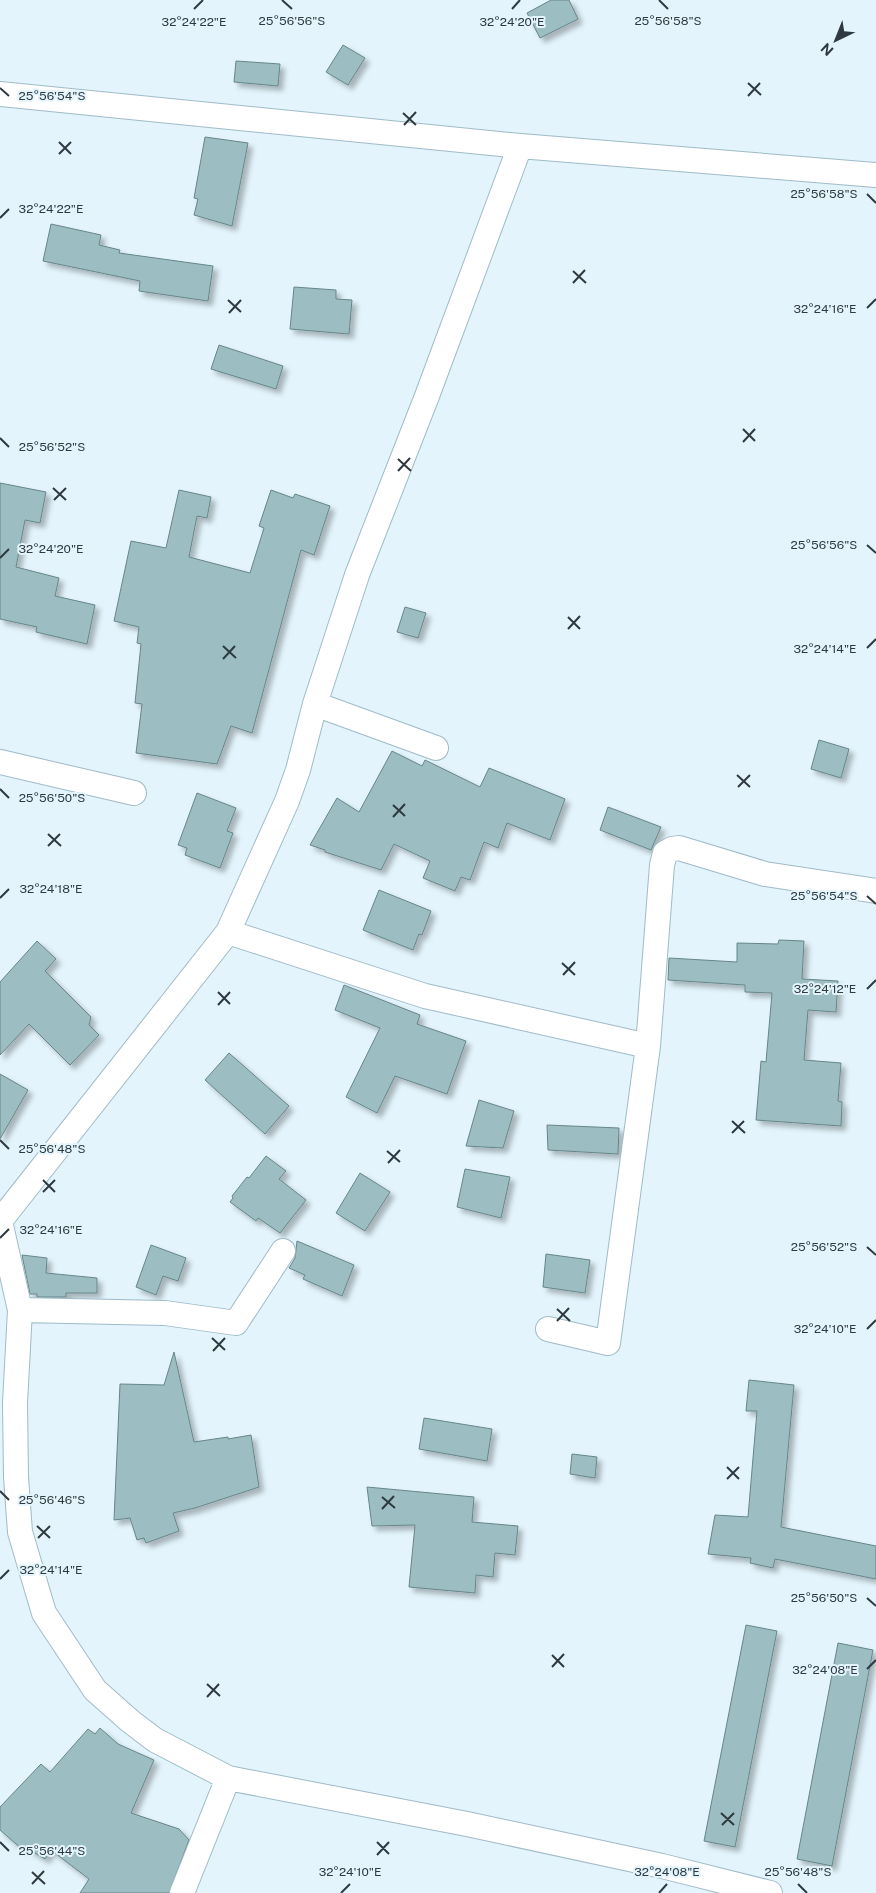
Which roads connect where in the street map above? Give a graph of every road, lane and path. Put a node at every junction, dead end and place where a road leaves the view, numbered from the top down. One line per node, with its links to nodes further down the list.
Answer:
1 (0, 94): 2 (street)
2 (520, 146): 3 (street); 4 (street)
3 (876, 175)
4 (315, 704): 5 (street); 9 (street)
5 (436, 748)
6 (0, 762): 7 (street)
7 (134, 793)
8 (876, 891): 10 (street)
9 (228, 932): 10 (street); 11 (street)
10 (648, 1046): 14 (street)
11 (0, 1221): 13 (street)
12 (283, 1251): 13 (street)
13 (20, 1310): 15 (street)
14 (548, 1329)
15 (228, 1778): 16 (street); 17 (street)
16 (182, 1893)
17 (770, 1893)

